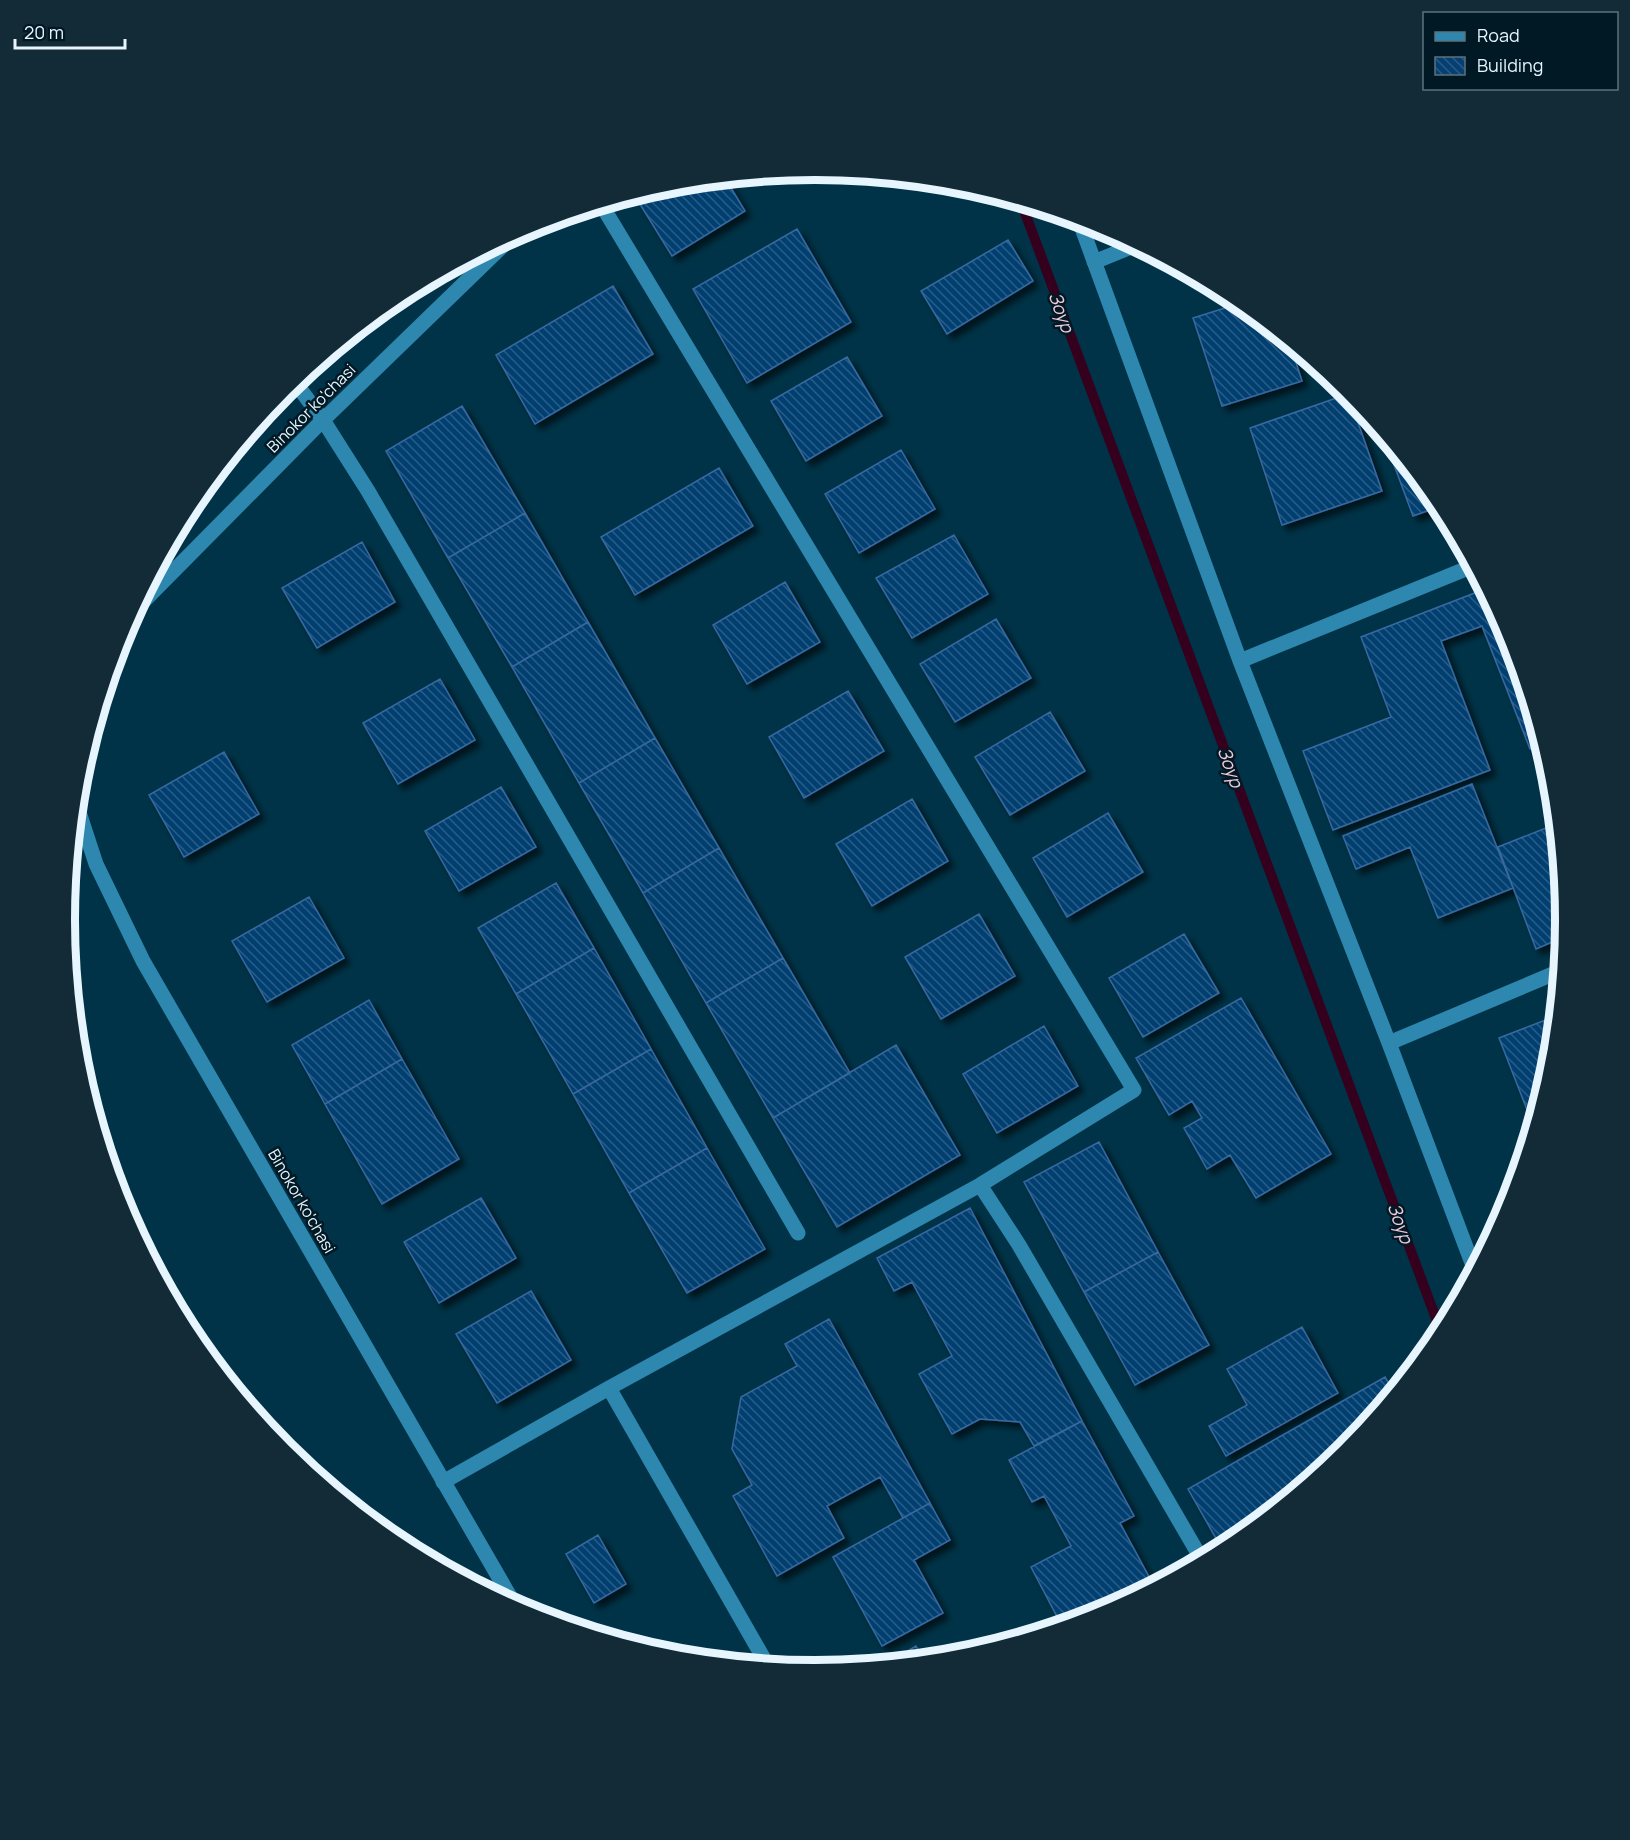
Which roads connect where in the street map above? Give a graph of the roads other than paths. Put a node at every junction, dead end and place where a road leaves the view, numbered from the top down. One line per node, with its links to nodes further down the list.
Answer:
1 (604, 211): 14 (street)
2 (1083, 230): 5 (street)
3 (1127, 249): 5 (street)
4 (496, 252): 7 (street, Binokor ko'chasi)
5 (1094, 262): 10 (street)
6 (300, 389): 7 (street)
7 (323, 420): 9 (street, Binokor ko'chasi); 15 (street)
8 (1466, 569): 10 (street)
9 (150, 594)
10 (1240, 661): 13 (street)
11 (82, 820): 18 (street, Binokor ko'chasi)
12 (1552, 974): 13 (street)
13 (1389, 1043): 16 (street)
14 (980, 1185): 17 (street); 19 (street)
15 (798, 1233)
16 (1471, 1262)
17 (609, 1388): 18 (street); 21 (street)
18 (443, 1482): 20 (street, Binokor ko'chasi)
19 (1198, 1553)
20 (508, 1593)
21 (763, 1658)

